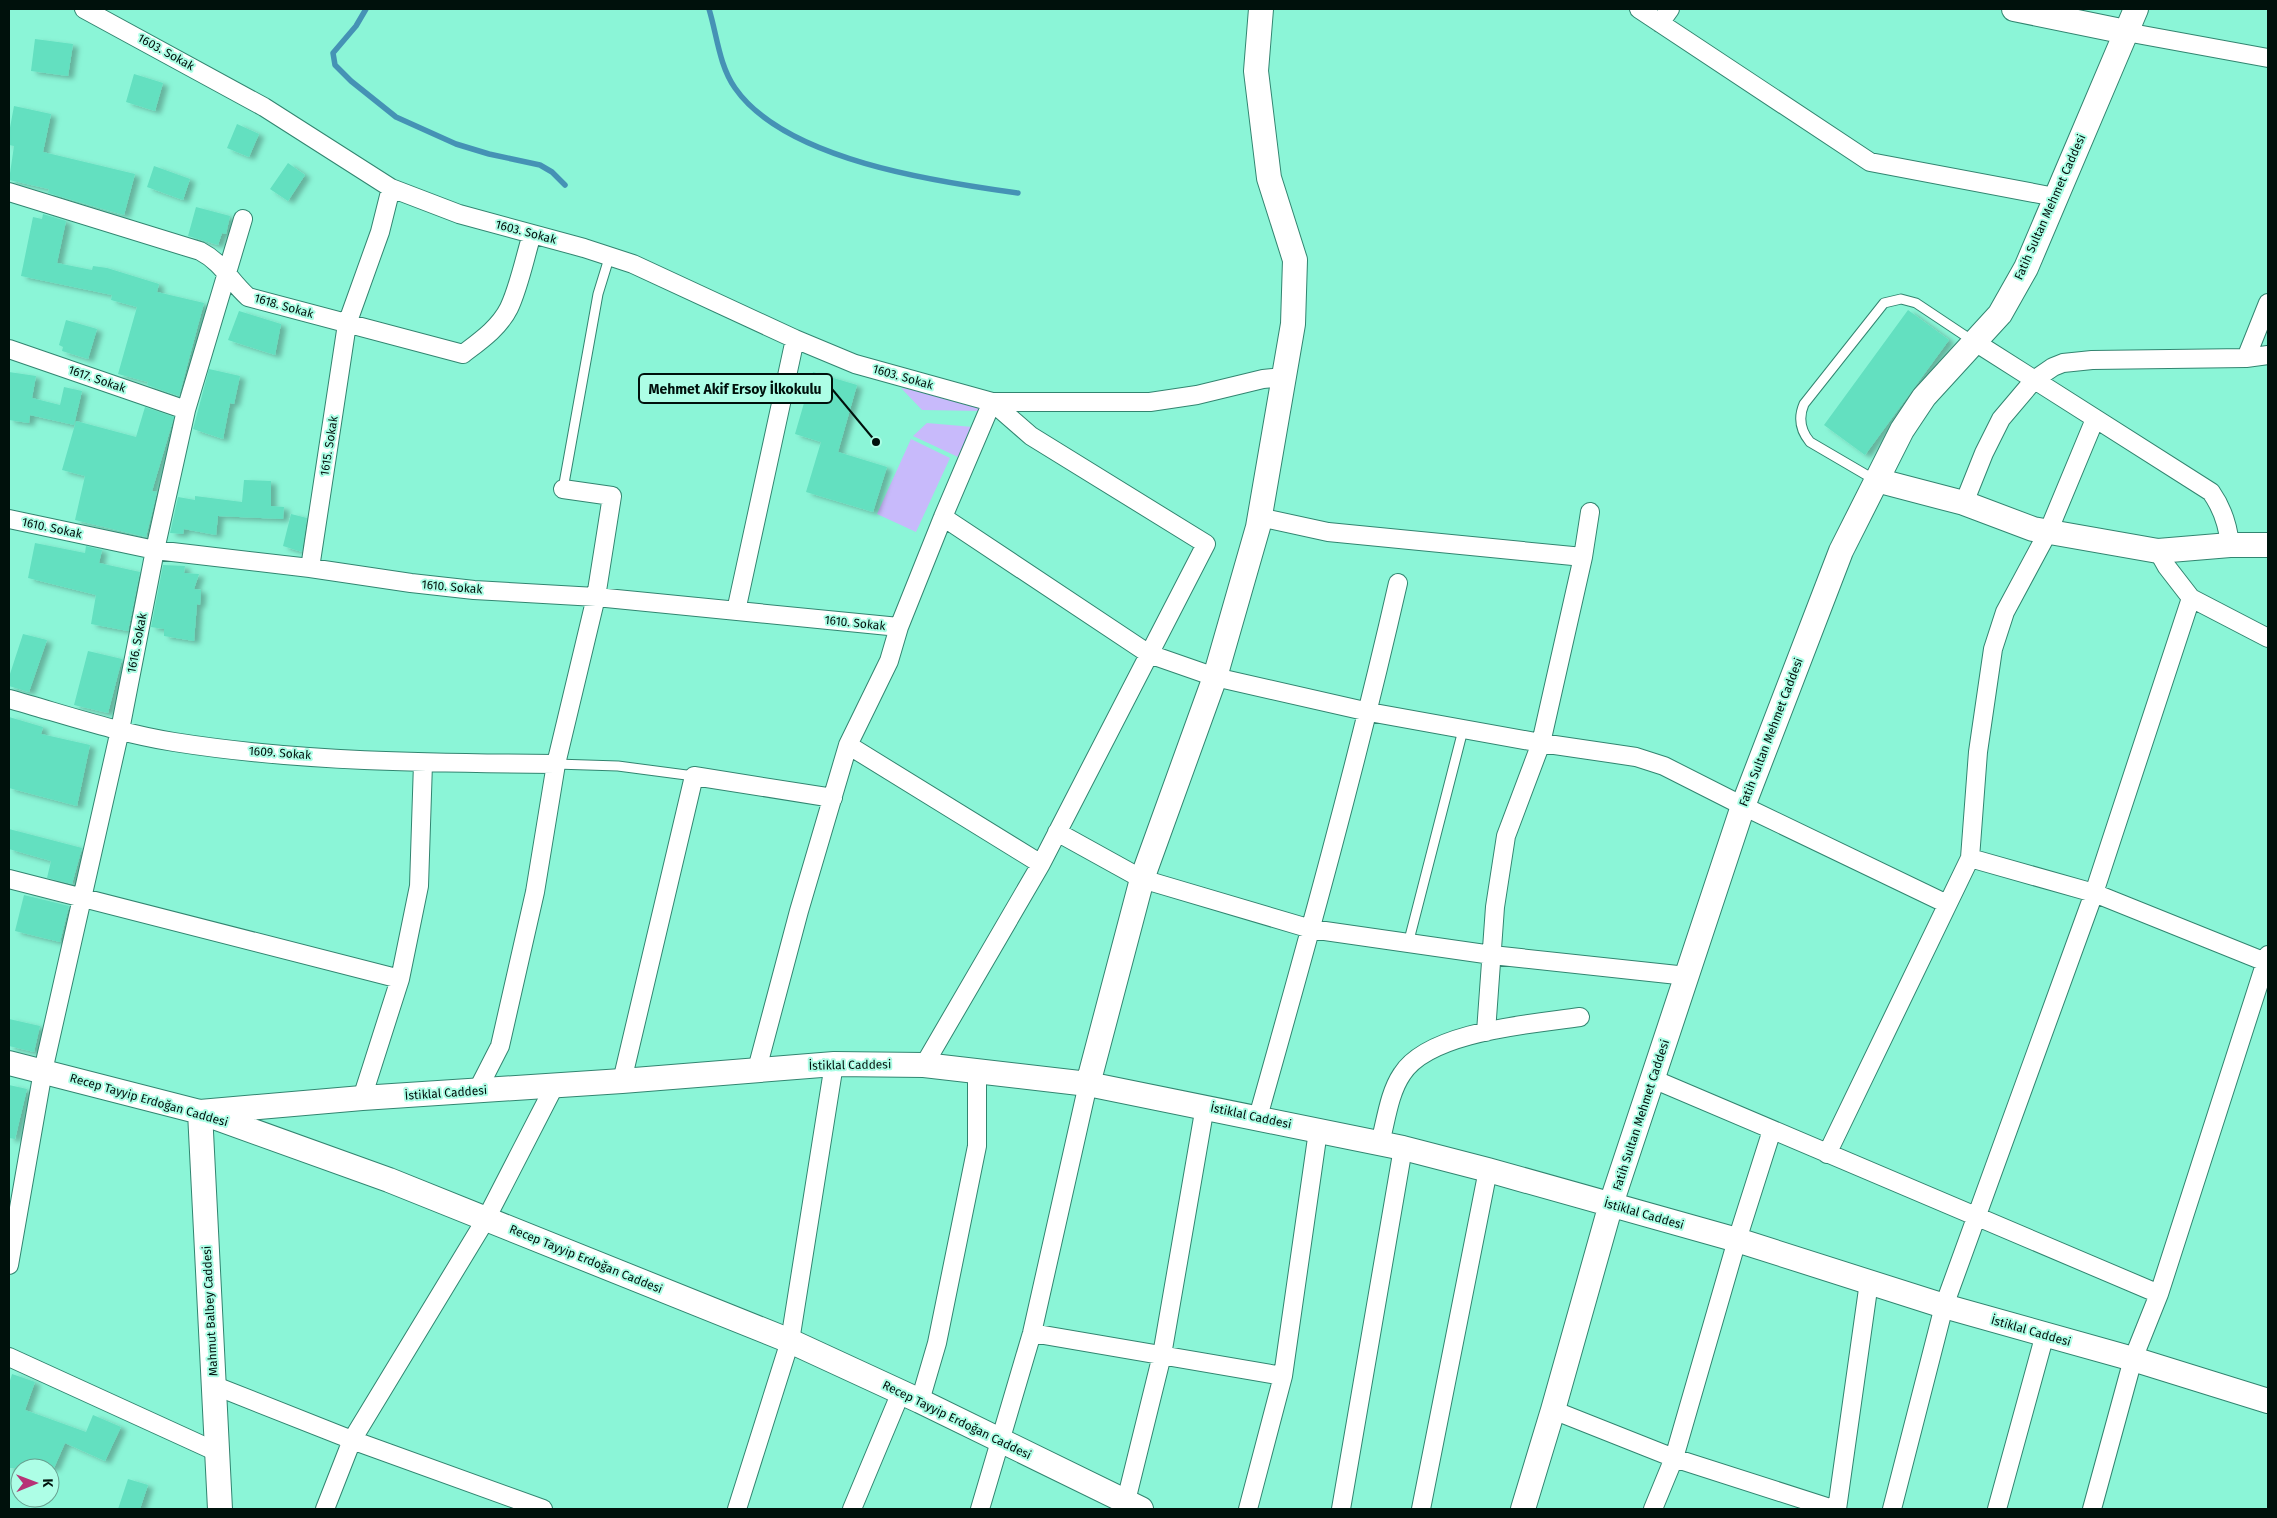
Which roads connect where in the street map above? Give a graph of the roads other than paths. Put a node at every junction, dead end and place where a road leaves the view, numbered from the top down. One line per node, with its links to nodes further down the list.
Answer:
1 (84, 9): 9 (street, 1603. Sokak)
2 (1261, 9): 23 (street)
3 (1639, 9): 6 (street)
4 (2014, 9): 7 (street)
5 (2136, 9): 7 (street, Fatih Sultan Mehmet Caddesi)
6 (1665, 16): 11 (street)
7 (2126, 32): 8 (street); 11 (street, Fatih Sultan Mehmet Caddesi)
8 (2268, 58)
9 (390, 188): 13 (street, 1603. Sokak); 17 (street, 1615. Sokak)
10 (9, 192): 15 (street, 1618. Sokak)
11 (2055, 196): 19 (street, Fatih Sultan Mehmet Caddesi)
12 (242, 219): 15 (street, 1616. Sokak)
13 (532, 234): 14 (street, 1603. Sokak); 17 (street, 1618. Sokak)
14 (610, 255): 18 (street, 1603. Sokak); 29 (lane)
15 (227, 273): 17 (street, 1618. Sokak); 26 (street, 1616. Sokak)
16 (2268, 302): 22 (street)
17 (347, 324): 41 (street, 1615. Sokak)
18 (795, 339): 25 (street, 1603. Sokak); 45 (street)
19 (1975, 342): 24 (street); 28 (street, Fatih Sultan Mehmet Caddesi); 28 (lane)
20 (9, 349): 26 (street, 1617. Sokak)
21 (2268, 355): 22 (street)
22 (2246, 358): 24 (street)
23 (1284, 377): 25 (street); 33 (street)
24 (2034, 380): 27 (street); 30 (street)
25 (992, 402): 32 (street); 48 (street)
26 (186, 410): 38 (street, 1616. Sokak)
27 (2095, 418): 35 (street); 37 (street)
28 (1876, 480): 30 (street); 60 (street, Fatih Sultan Mehmet Caddesi)
29 (563, 488): 43 (street)
30 (1964, 503): 35 (street)
31 (1590, 512): 40 (street)
32 (942, 517): 46 (street); 48 (street)
33 (1259, 517): 40 (street); 49 (street)
34 (9, 519): 38 (street, 1610. Sokak)
35 (2048, 532): 39 (street); 62 (street)
36 (2268, 544): 37 (street)
37 (2230, 545): 39 (street)
38 (155, 550): 41 (street, 1610. Sokak); 52 (street, 1616. Sokak)
39 (2158, 551): 44 (street)
40 (1582, 557): 54 (street)
41 (310, 568): 43 (street, 1610. Sokak)
42 (1398, 583): 51 (street)
43 (596, 597): 45 (street, 1610. Sokak); 57 (street)
44 (2191, 598): 47 (street); 66 (street)
45 (736, 611): 46 (street, 1610. Sokak)
46 (899, 627): 55 (street)
47 (2268, 638)
48 (1149, 654): 49 (street); 61 (street)
49 (1215, 677): 51 (street); 65 (street)
50 (9, 699): 52 (street, 1609. Sokak)
51 (1369, 712): 53 (street); 69 (street)
52 (120, 730): 56 (street, 1609. Sokak); 67 (street, 1616. Sokak)
53 (1463, 730): 54 (street); 70 (lane)
54 (1541, 743): 60 (street); 71 (street)
55 (848, 745): 59 (street); 63 (street)
56 (423, 762): 57 (street, 1609. Sokak); 74 (street)
57 (556, 764): 58 (lane); 87 (street)
58 (694, 776): 59 (street); 84 (street)
59 (833, 798): 80 (street)
60 (1743, 806): 68 (street); 73 (street, Fatih Sultan Mehmet Caddesi)
61 (1057, 832): 63 (street); 65 (street)
62 (1970, 858): 66 (street); 68 (street)
63 (1041, 864): 79 (street)
64 (9, 879): 67 (street)
65 (1142, 879): 69 (street); 85 (street)
66 (2094, 893): 72 (street); 98 (street)
67 (83, 898): 74 (street); 82 (street, 1616. Sokak)
68 (1947, 904): 95 (street)
69 (1311, 929): 70 (street); 91 (street)
70 (1408, 944): 71 (street)
71 (1492, 955): 73 (street); 76 (street)
72 (2268, 960): 103 (street)
73 (1687, 976): 83 (street, Fatih Sultan Mehmet Caddesi)
74 (400, 979): 88 (street)
75 (1580, 1016): 76 (street)
76 (1486, 1032): 94 (street)
77 (9, 1063): 82 (street, Recep Tayyip Erdoğan Caddesi)
78 (834, 1064): 79 (street, İstiklal Caddesi); 80 (street, İstiklal Caddesi); 107 (street)
79 (924, 1064): 81 (street, İstiklal Caddesi)
80 (757, 1069): 84 (street, İstiklal Caddesi)
81 (977, 1070): 85 (street, İstiklal Caddesi); 113 (street)
82 (43, 1071): 90 (street, Recep Tayyip Erdoğan Caddesi); 101 (street, 1616. Sokak)
83 (1653, 1079): 93 (street); 97 (street, Fatih Sultan Mehmet Caddesi)
84 (622, 1081): 86 (street, İstiklal Caddesi)
85 (1088, 1084): 89 (street, İstiklal Caddesi); 105 (street)
86 (555, 1085): 87 (street, İstiklal Caddesi); 99 (street)
87 (477, 1091): 88 (street, İstiklal Caddesi)
88 (362, 1098): 90 (street, İstiklal Caddesi)
89 (1205, 1106): 91 (street, İstiklal Caddesi); 108 (street)
90 (200, 1112): 99 (street, Recep Tayyip Erdoğan Caddesi); 112 (street, Mahmut Balbey Caddesi)
91 (1258, 1117): 92 (street, İstiklal Caddesi)
92 (1318, 1130): 94 (street, İstiklal Caddesi); 111 (street)
93 (1772, 1130): 95 (street); 100 (street)
94 (1391, 1146): 96 (street, İstiklal Caddesi); 128 (street)
95 (1827, 1154): 98 (street)
96 (1488, 1170): 97 (street, İstiklal Caddesi); 129 (street)
97 (1611, 1204): 100 (street, İstiklal Caddesi); 115 (street, Fatih Sultan Mehmet Caddesi)
98 (1976, 1216): 103 (street); 104 (street)
99 (486, 1219): 107 (street, Recep Tayyip Erdoğan Caddesi); 116 (street)
100 (1737, 1240): 102 (street, İstiklal Caddesi); 119 (street)
101 (9, 1265)
102 (1869, 1282): 104 (street, İstiklal Caddesi); 133 (street)
103 (2158, 1294): 110 (street)
104 (1944, 1306): 106 (street, İstiklal Caddesi); 134 (street)
105 (1032, 1333): 108 (street); 117 (street)
106 (2045, 1334): 110 (street, İstiklal Caddesi); 135 (street)
107 (790, 1341): 113 (street, Recep Tayyip Erdoğan Caddesi); 124 (street)
108 (1162, 1355): 111 (street); 120 (street)
109 (9, 1357): 118 (street)
110 (2133, 1359): 114 (street, İstiklal Caddesi); 136 (street)
111 (1282, 1376): 127 (street)
112 (213, 1385): 116 (street); 118 (street, Mahmut Balbey Caddesi)
113 (911, 1397): 117 (street, Recep Tayyip Erdoğan Caddesi); 125 (street)
114 (2268, 1401)
115 (1553, 1410): 119 (street); 130 (street, Fatih Sultan Mehmet Caddesi)
116 (352, 1440): 121 (street); 123 (street)
117 (999, 1440): 120 (street, Recep Tayyip Erdoğan Caddesi); 126 (street)
118 (217, 1452): 122 (street, Mahmut Balbey Caddesi)
119 (1674, 1458): 131 (street); 132 (street)
120 (1130, 1507)
121 (537, 1508)
122 (220, 1509)
123 (325, 1509)
124 (737, 1509)
125 (852, 1509)
126 (980, 1509)
127 (1248, 1509)
128 (1341, 1509)
129 (1420, 1509)
130 (1523, 1509)
131 (1653, 1509)
132 (1833, 1509)
133 (1837, 1509)
134 (1892, 1509)
135 (1997, 1509)
136 (2092, 1509)

